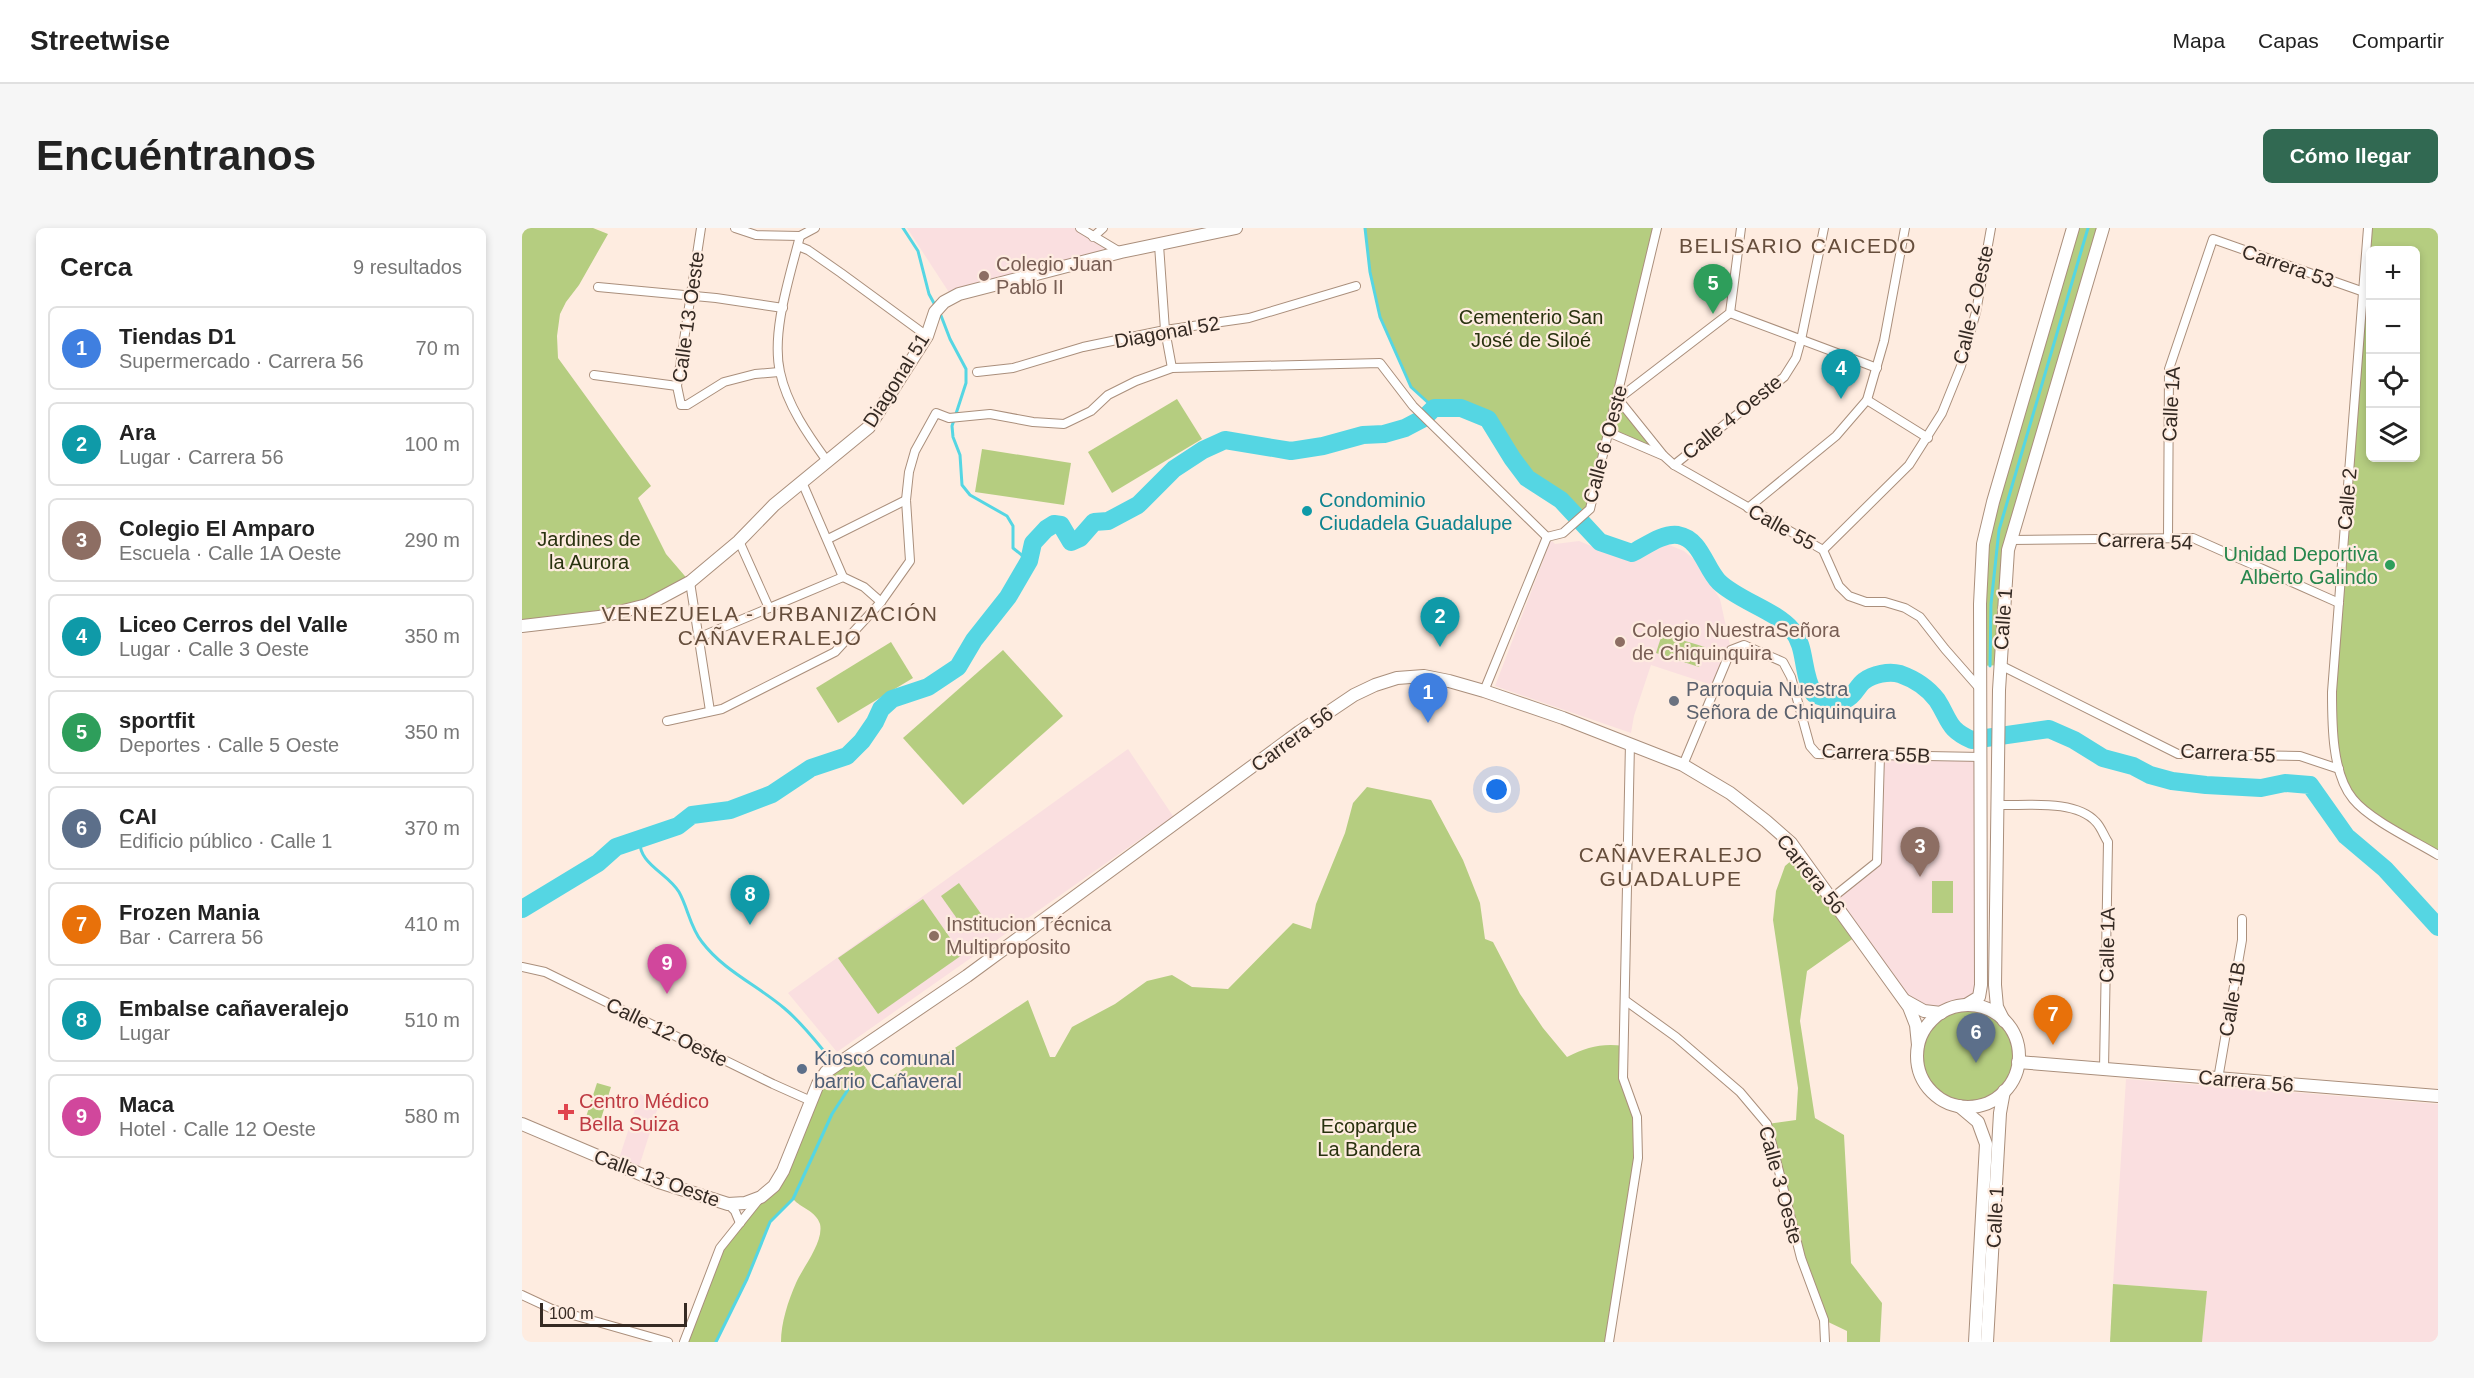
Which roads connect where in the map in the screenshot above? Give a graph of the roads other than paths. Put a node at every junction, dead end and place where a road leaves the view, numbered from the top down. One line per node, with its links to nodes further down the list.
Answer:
1 (701, 228): 24 (street, Calle 13 Oeste)
2 (735, 228): 15 (street)
3 (815, 228): 15 (street)
4 (1080, 228): 16 (street)
5 (1103, 228): 16 (street)
6 (1236, 228): 18 (street, Diagonal 51)
7 (1657, 228): 36 (street, Calle 6 Oeste)
8 (1741, 228): 26 (street)
9 (1824, 228): 29 (street, Calle 4 Oeste)
10 (1905, 228): 31 (street)
11 (1991, 228): 39 (street, Calle 2 Oeste)
12 (2073, 228): 60 (street, Calle 1)
13 (2103, 228): 49 (street, Calle 1)
14 (2368, 228): 23 (street, Calle 2)
15 (800, 236): 19 (street)
16 (1093, 237): 20 (street)
17 (2213, 239): 23 (street, Carrera 53); 47 (street, Calle 1A)
18 (1159, 245): 20 (street, Diagonal 51); 27 (street)
19 (798, 246): 25 (street); 28 (street)
20 (1121, 252): 28 (street, Diagonal 51)
21 (1356, 286): 27 (street, Diagonal 52)
22 (598, 287): 24 (street)
23 (2364, 292): 55 (street, Calle 2)
24 (690, 296): 25 (street); 35 (street, Calle 13 Oeste)
25 (783, 308): 32 (street)
26 (1730, 313): 29 (street); 36 (street)
27 (1166, 330): 30 (street); 33 (street, Diagonal 52)
28 (927, 336): 41 (street, Diagonal 51)
29 (1801, 340): 31 (street); 42 (street, Calle 4 Oeste)
30 (1172, 368): 44 (street); 46 (street)
31 (1877, 368): 37 (street)
32 (779, 372): 35 (street, Calle 13 Oeste); 41 (street)
33 (977, 372)
34 (594, 375): 35 (street)
35 (677, 386)
36 (1618, 399): 38 (street, Calle 6 Oeste); 40 (street)
37 (1867, 400): 39 (street); 45 (street)
38 (1608, 432): 40 (street, Calle 55); 46 (street, Calle 6 Oeste)
39 (1928, 438): 51 (street, Calle 2 Oeste)
40 (1664, 456): 42 (street, Calle 55)
41 (828, 461): 43 (street, Diagonal 51)
42 (1674, 465): 45 (street, Calle 55)
43 (802, 482): 48 (street); 50 (street, Diagonal 51)
44 (906, 500): 48 (street); 54 (street)
45 (1748, 508): 51 (street, Calle 55)
46 (1547, 537): 62 (street)
47 (2168, 538): 49 (street, Carrera 54); 55 (street, Carrera 54)
48 (828, 539): 52 (street)
49 (2011, 540): 59 (street, Calle 1)
50 (739, 542): 53 (street, Diagonal 51); 56 (street)
51 (1823, 550): 60 (street, Calle 55)
52 (843, 577): 54 (street); 56 (street)
53 (690, 582): 57 (street, Diagonal 51); 58 (street)
54 (881, 602): 63 (street)
55 (2339, 603): 69 (street, Calle 2)
56 (769, 608): 58 (street)
57 (522, 626)
58 (700, 637): 63 (street)
59 (2000, 665): 61 (street, Calle 1); 69 (street, Carrera 55)
60 (1981, 690): 61 (street); 66 (street, Calle 1)
61 (1999, 690): 70 (street, Calle 1)
62 (1484, 691): 65 (street, Carrera 56); 86 (street, Carrera 56)
63 (710, 711): 64 (street)
64 (667, 721)
65 (1630, 743): 68 (street, Carrera 56); 76 (street)
66 (1982, 753): 67 (street, Carrera 55B); 77 (street, Calle 1)
67 (1880, 755): 68 (street, Carrera 55B); 72 (street)
68 (1683, 765): 72 (street, Carrera 56)
69 (2339, 769): 71 (street)
70 (1997, 805): 79 (street, Calle 1); 82 (street, Calle 1A)
71 (2438, 855)
72 (1832, 898): 75 (street, Carrera 56)
73 (2242, 919): 83 (street, Calle 1B)
74 (522, 967): 86 (street, Calle 12 Oeste)
75 (1903, 998): 78 (street, Carrera 56); 80 (street, Carrera 56)
76 (1626, 1001): 95 (street); 96 (street, Calle 3 Oeste)
77 (1966, 1005): 78 (street); 79 (street)
78 (1941, 1013): 80 (street)
79 (2004, 1021): 81 (street)
80 (1918, 1045): 87 (street)
81 (2018, 1062): 82 (street, Carrera 56); 84 (street)
82 (2104, 1069): 83 (street, Carrera 56)
83 (2218, 1078): 85 (street, Carrera 56)
84 (2004, 1091): 87 (street); 98 (street, Calle 1)
85 (2438, 1096)
86 (811, 1101): 89 (street, Carrera 56)
87 (1958, 1105): 97 (street, Calle 1)
88 (522, 1124): 90 (street, Calle 13 Oeste)
89 (760, 1197): 90 (street, Calle 13 Oeste); 91 (street, Carrera 56)
90 (728, 1204): 91 (street)
91 (740, 1223): 94 (street, Carrera 56)
92 (522, 1295): 93 (street)
93 (668, 1342)
94 (684, 1342)
95 (1609, 1342)
96 (1825, 1342)
97 (1975, 1342)
98 (1987, 1342)

